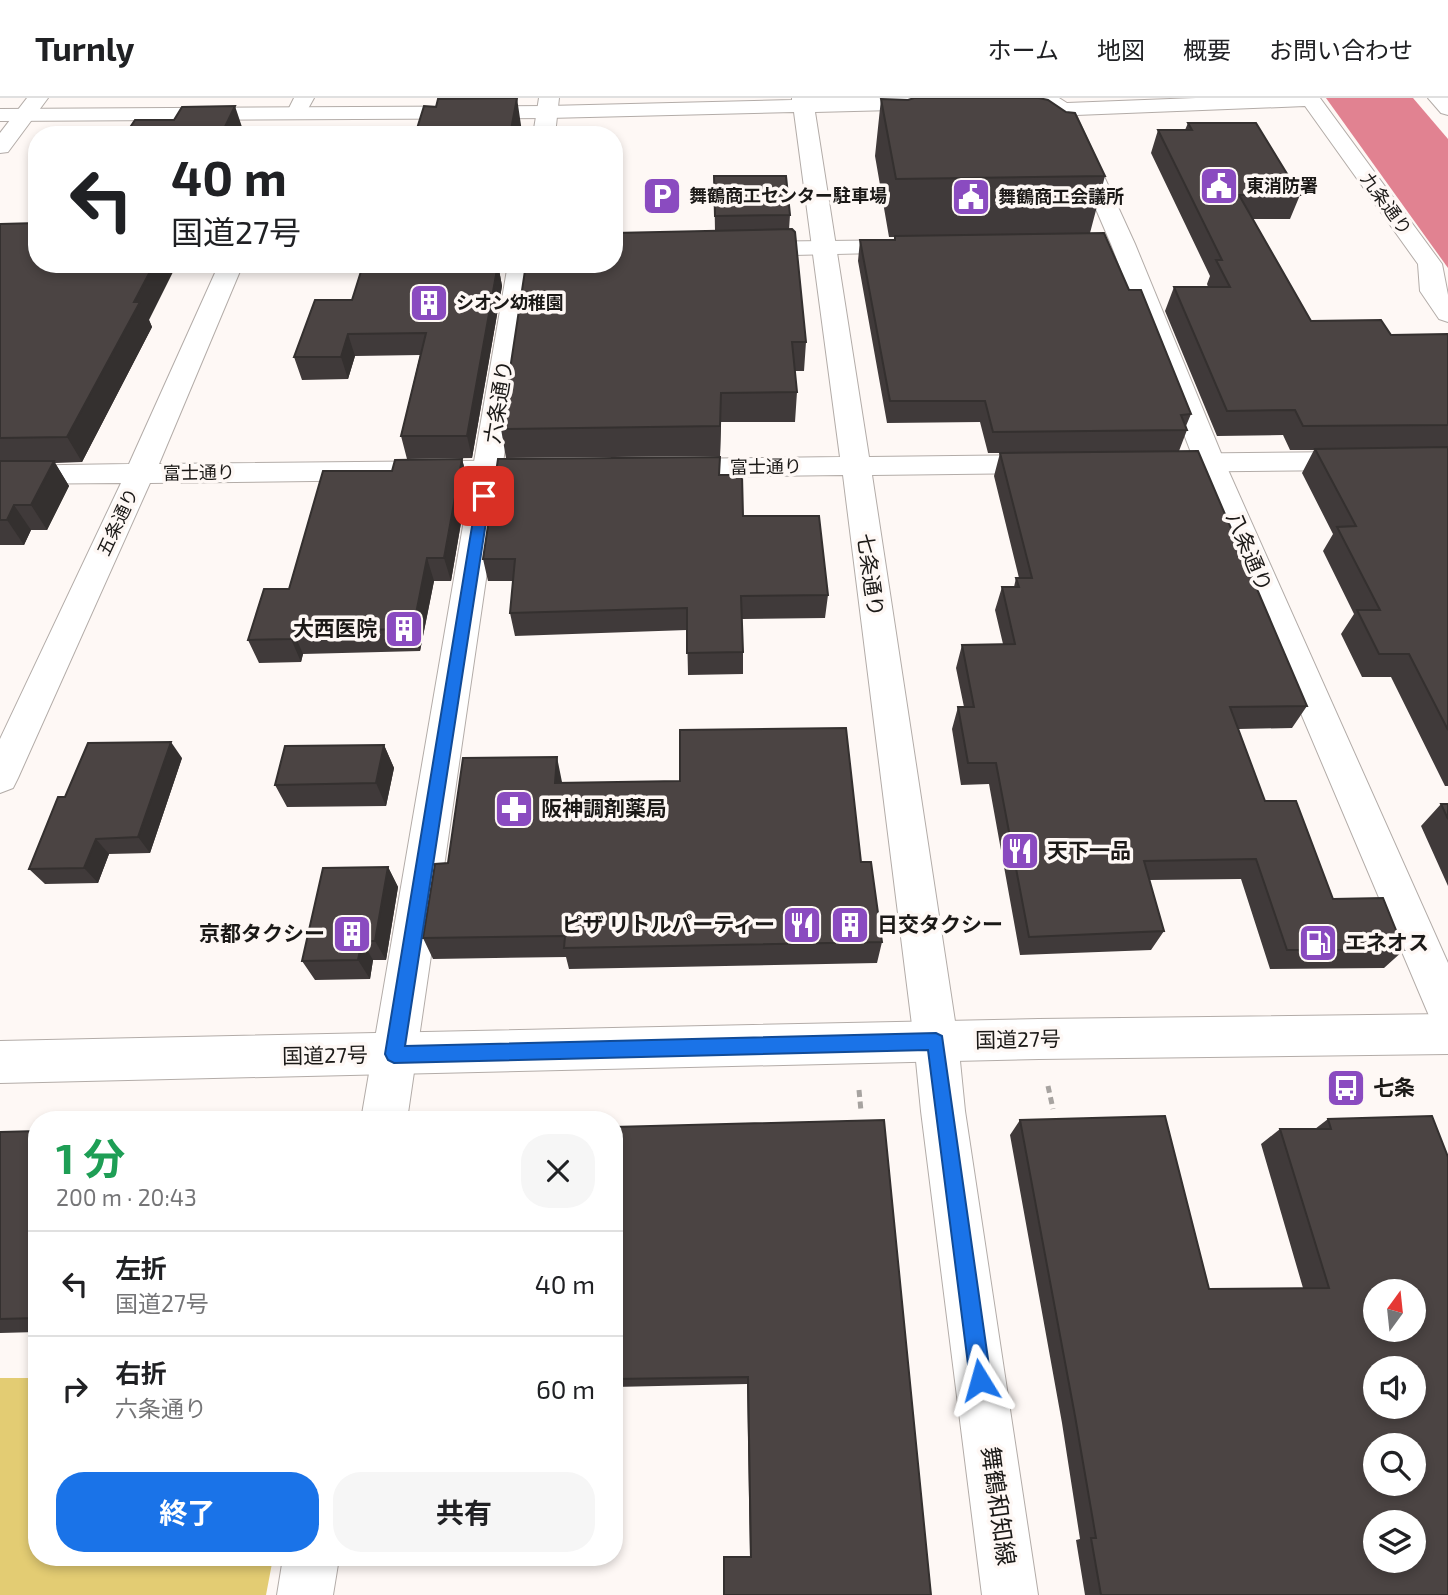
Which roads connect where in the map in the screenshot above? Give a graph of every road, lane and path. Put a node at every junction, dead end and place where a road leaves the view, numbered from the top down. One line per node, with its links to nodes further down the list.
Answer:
1 (38, 98): 8 (main road)
2 (1438, 98): 7 (main road)
3 (1052, 102): 4 (main road); 18 (main road, 九条通り); 21 (main road, 八条通り)
4 (803, 103): 6 (main road); 14 (main road, 七条通り)
5 (301, 105): 6 (main road); 8 (main road); 10 (main road)
6 (548, 105): 11 (main road)
7 (1448, 109)
8 (24, 115): 9 (main road); 12 (main road)
9 (0, 116)
10 (292, 126)
11 (545, 126)
12 (0, 147)
13 (931, 246): 14 (main road)
14 (826, 248): 15 (main road); 23 (main road, 七条通り)
15 (723, 249)
16 (227, 273): 27 (main road, 五条通り)
17 (519, 273): 26 (main road, 六条通り)
18 (1448, 314)
19 (1448, 460): 21 (main road)
20 (1128, 463): 21 (main road)
21 (1210, 463): 30 (main road, 八条通り)
22 (1073, 464): 23 (main road, 富士通り)
23 (854, 466): 24 (main road, 富士通り); 32 (main road, 七条通り)
24 (637, 468)
25 (569, 469): 26 (main road, 富士通り)
26 (488, 470): 27 (main road, 富士通り); 33 (main road, 六条通り)
27 (140, 473): 28 (main road, 富士通り); 29 (main road, 五条通り)
28 (0, 475)
29 (0, 778)
30 (1448, 1012)
31 (1448, 1034): 32 (main road, 国道27号)
32 (936, 1041): 33 (main road, 国道27号); 38 (main road, 舞鶴和知線)
33 (394, 1054): 34 (main road, 国道27号); 35 (main road, 六条通り)
34 (0, 1062)
35 (385, 1111)
36 (310, 1566): 37 (main road)
37 (305, 1595)
38 (1010, 1595)

